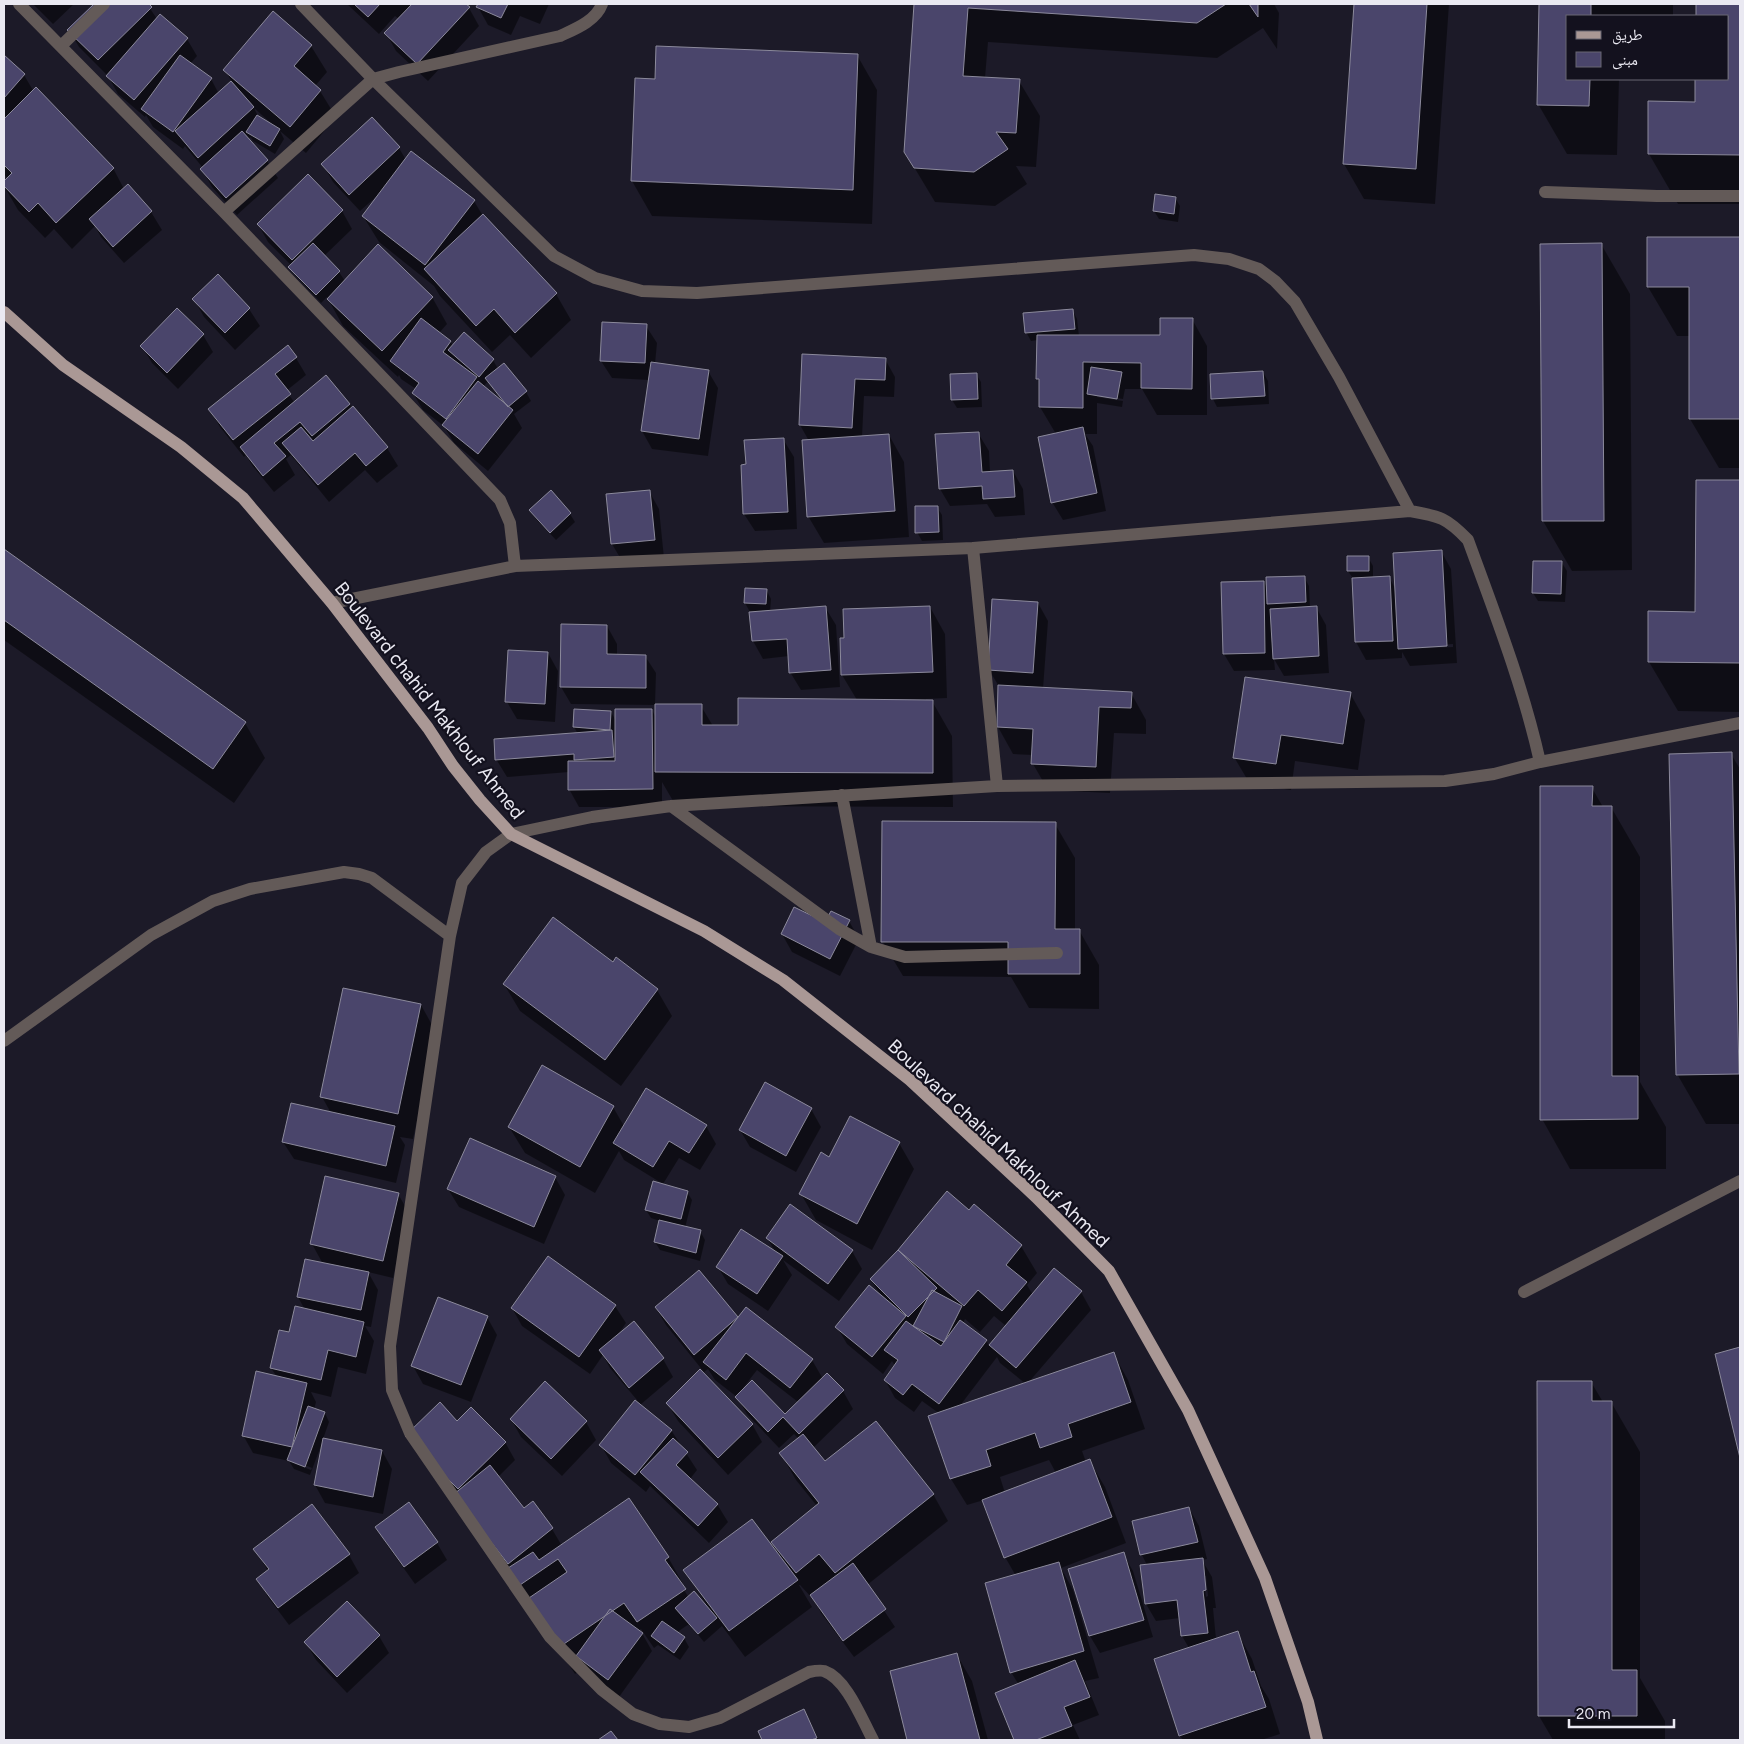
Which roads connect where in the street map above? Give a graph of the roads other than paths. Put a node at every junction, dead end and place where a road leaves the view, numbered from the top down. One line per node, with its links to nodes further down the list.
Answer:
1 (19, 4): 5 (street)
2 (104, 4): 5 (street)
3 (301, 4): 6 (street)
4 (602, 4): 6 (street)
5 (61, 46): 9 (street)
6 (373, 79): 9 (street); 11 (street)
7 (1545, 192): 8 (street)
8 (1740, 196)
9 (224, 212): 13 (street)
10 (4, 312): 14 (main road, Boulevard chahid Makhlouf Ahmed)
11 (1410, 511): 12 (street); 16 (street)
12 (973, 548): 13 (street); 17 (street)
13 (515, 566): 14 (street)
14 (332, 603): 20 (main road, Boulevard chahid Makhlouf Ahmed)
15 (1740, 723): 16 (street)
16 (1540, 762): 17 (street)
17 (997, 786): 18 (street)
18 (842, 795): 19 (street); 22 (street)
19 (671, 806): 20 (street); 22 (street)
20 (511, 834): 21 (street); 28 (main road, Boulevard chahid Makhlouf Ahmed)
21 (450, 936): 24 (street); 27 (street)
22 (871, 947): 23 (street)
23 (1056, 954)
24 (4, 1041)
25 (1740, 1181): 26 (street)
26 (1524, 1292)
27 (873, 1740)
28 (1317, 1740)

